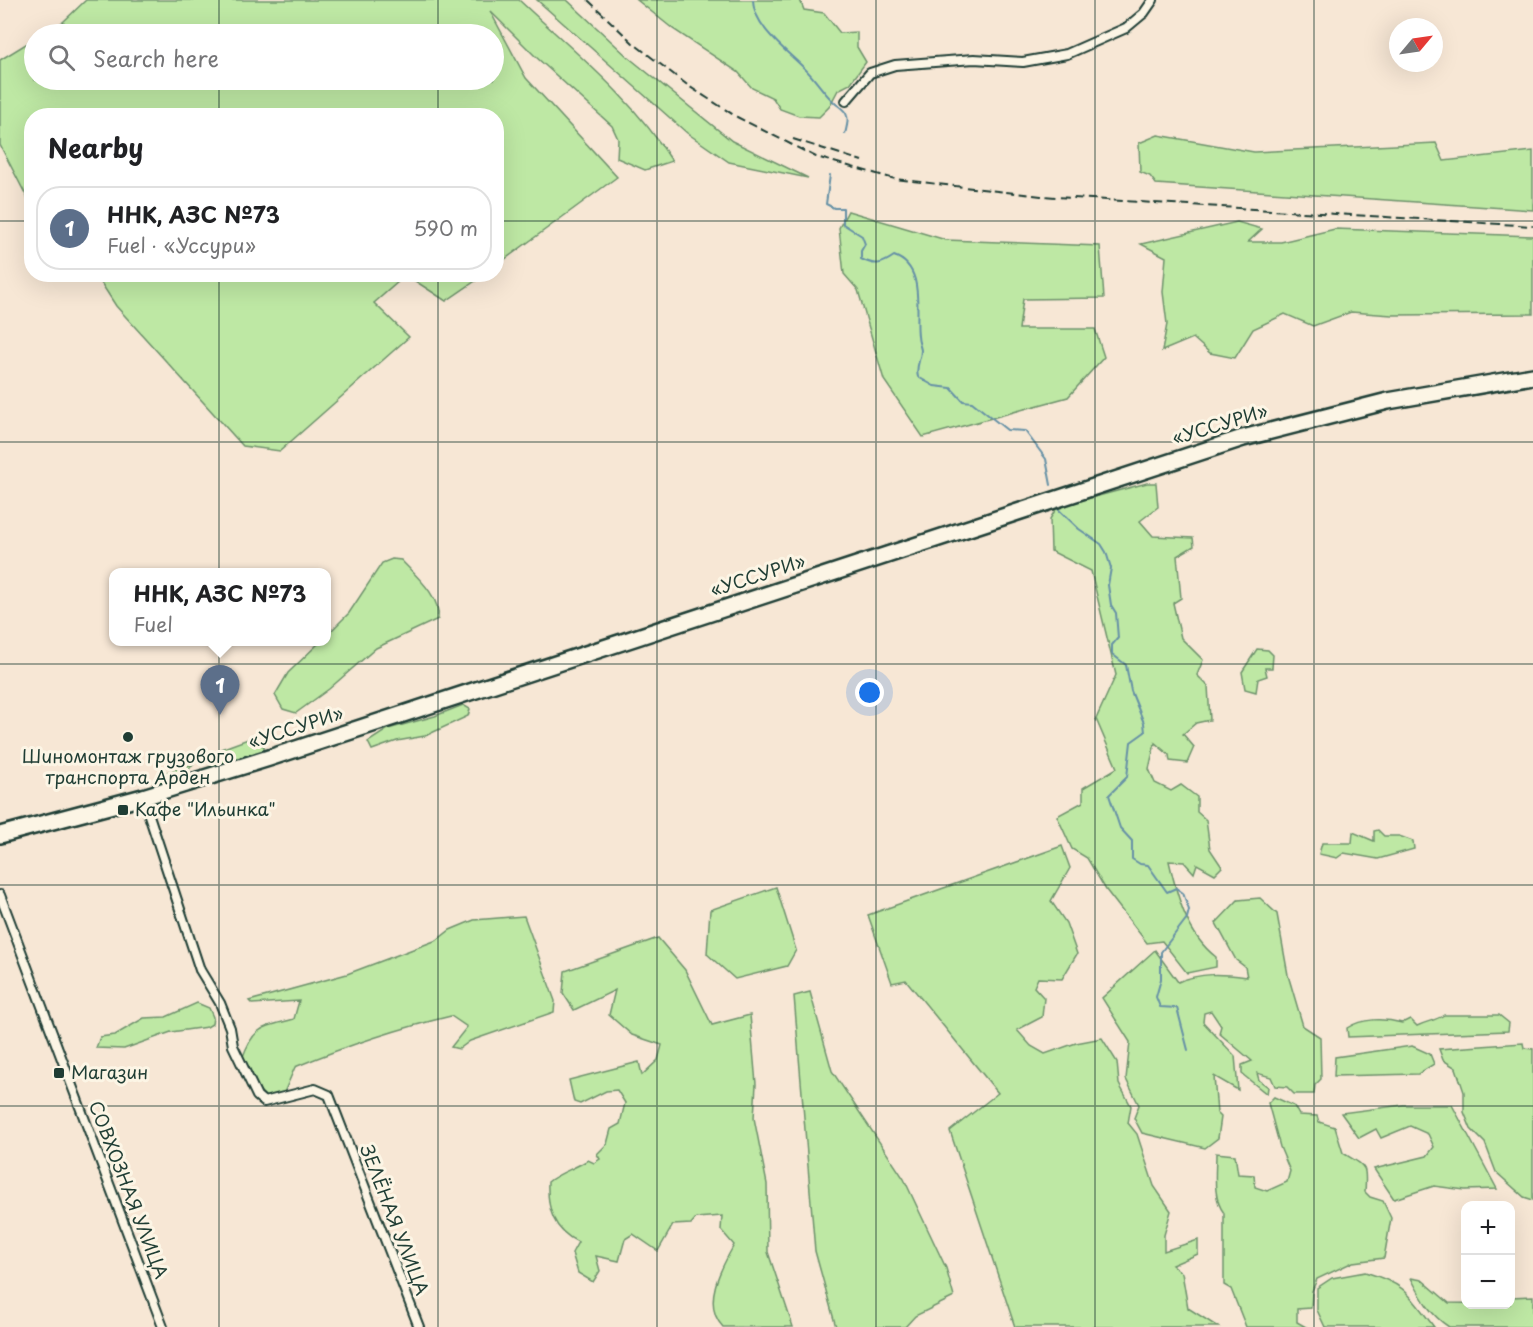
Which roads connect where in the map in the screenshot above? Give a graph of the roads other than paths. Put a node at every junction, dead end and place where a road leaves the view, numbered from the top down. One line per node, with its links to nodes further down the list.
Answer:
1 (1153, 0): 2 (street)
2 (846, 101)
3 (1533, 376): 4 (highway, «УССУРИ»)
4 (144, 797): 5 (highway, «УССУРИ»); 8 (street, ЗЕЛЁНАЯ УЛИЦА)
5 (0, 835)
6 (0, 895): 7 (street, СОВХОЗНАЯ УЛИЦА)
7 (163, 1327)
8 (419, 1327)

